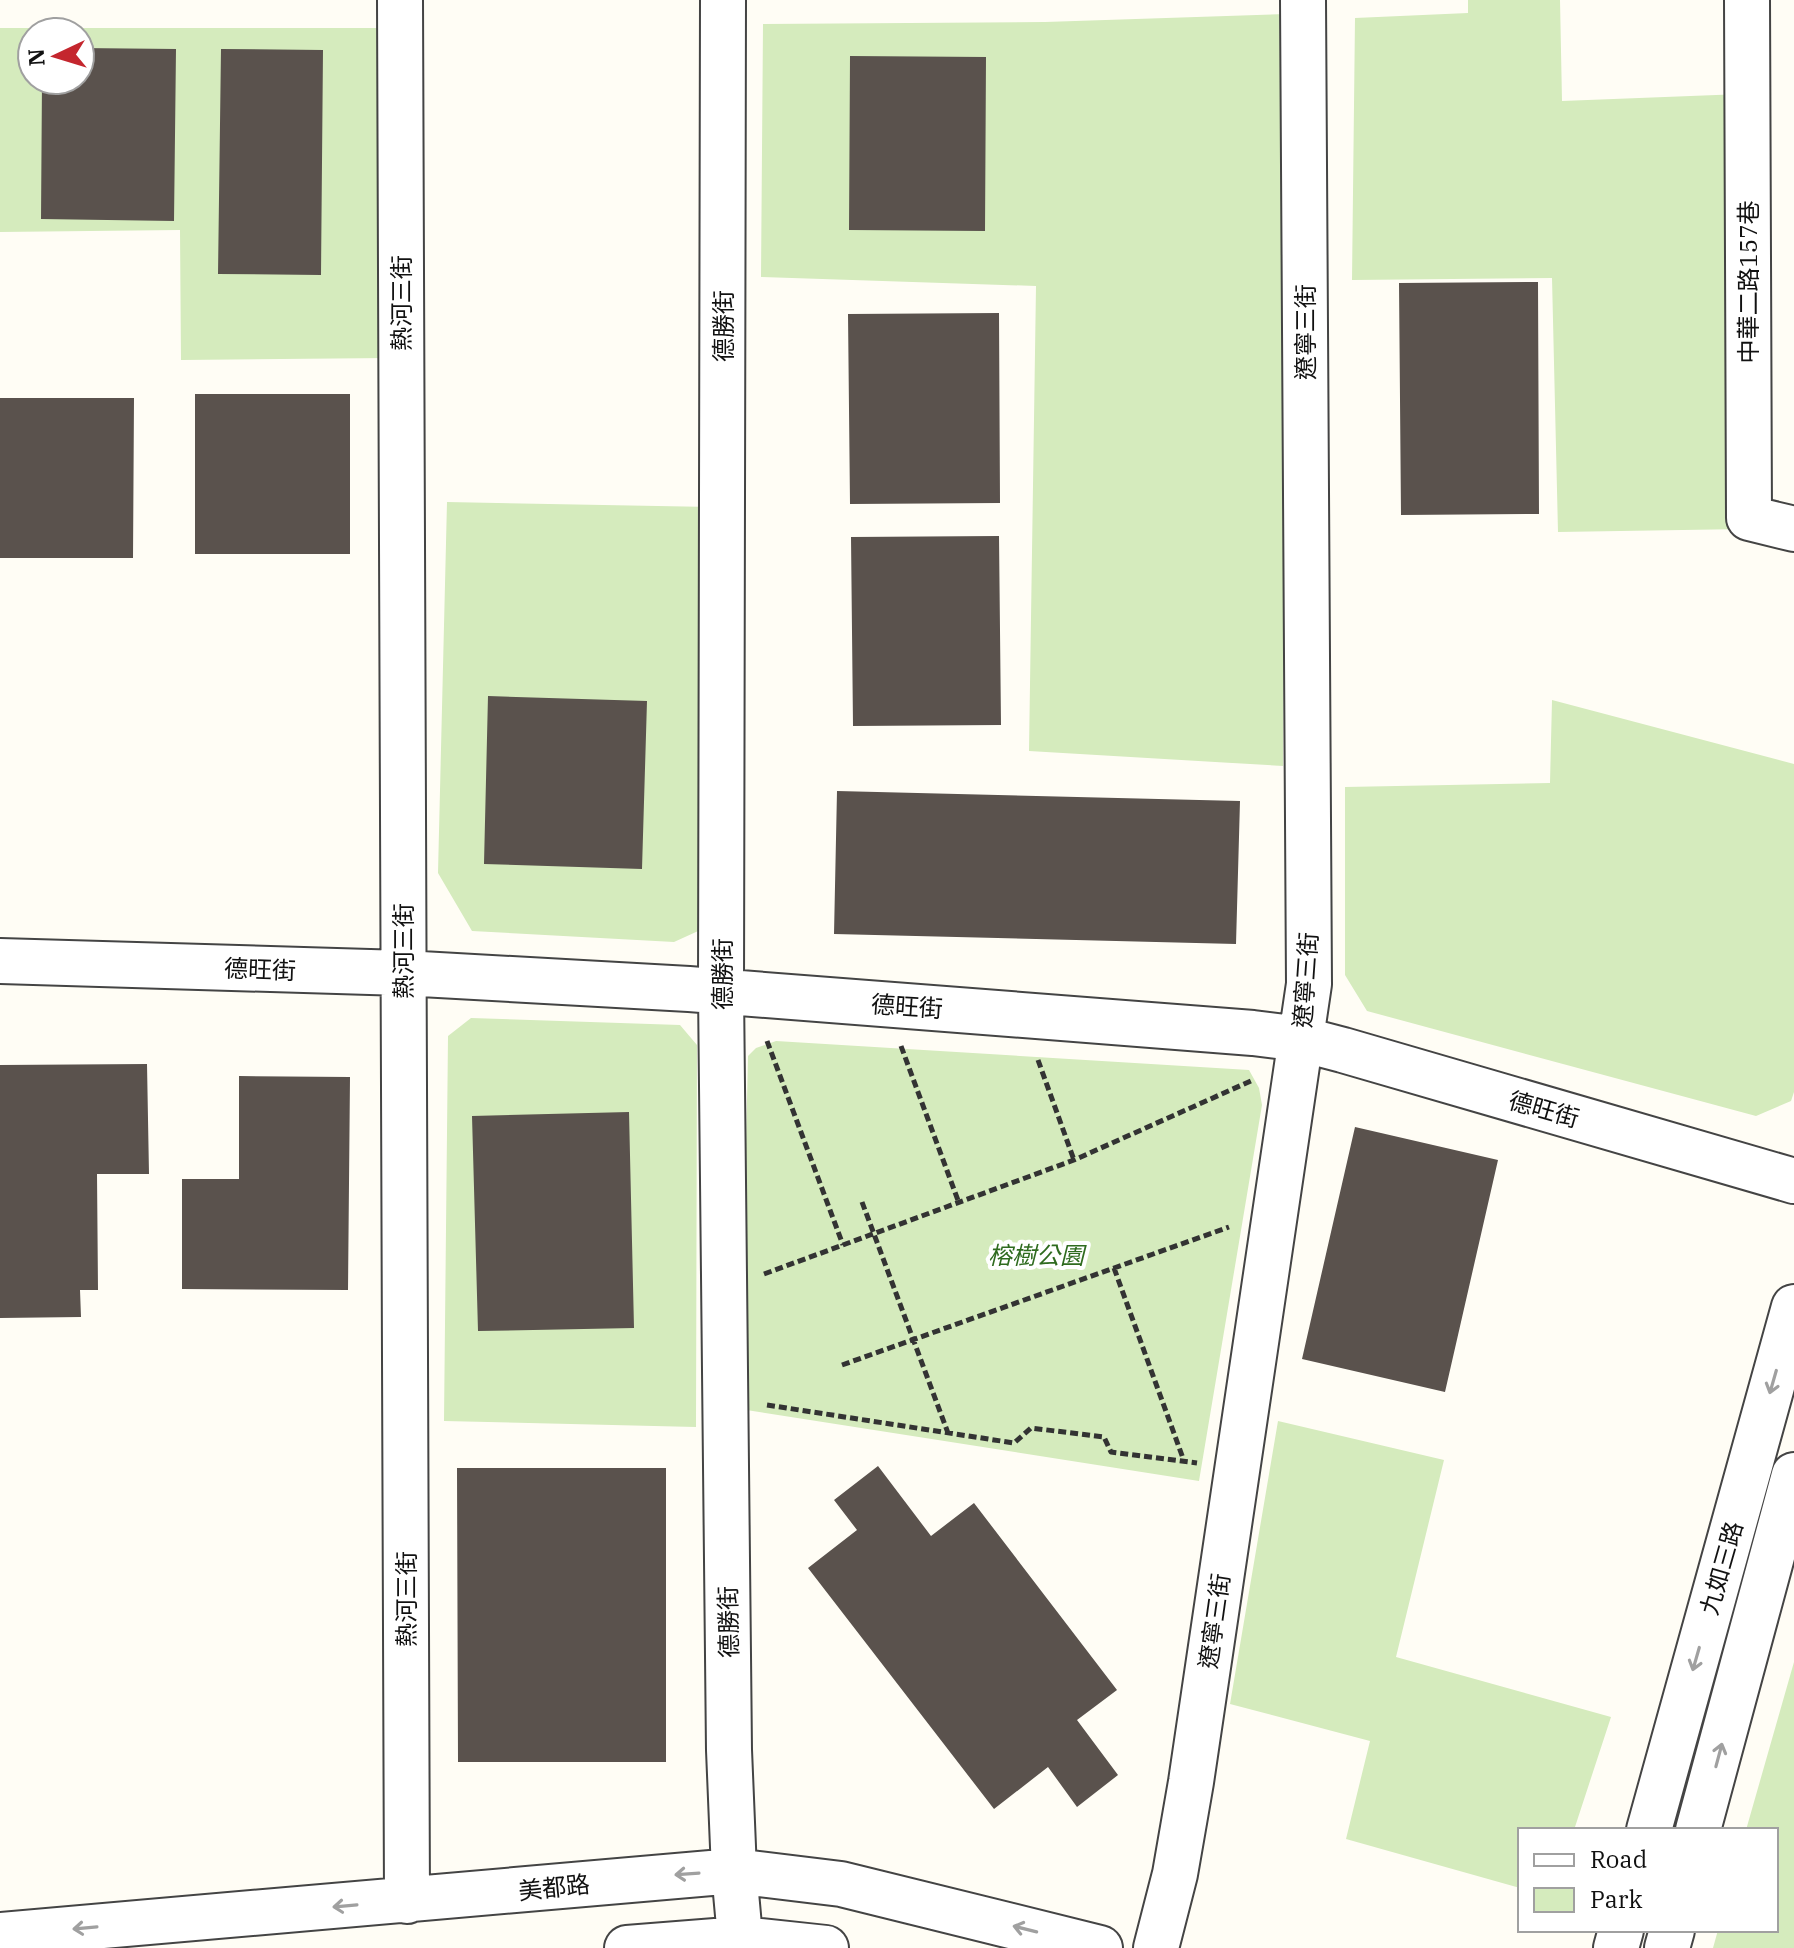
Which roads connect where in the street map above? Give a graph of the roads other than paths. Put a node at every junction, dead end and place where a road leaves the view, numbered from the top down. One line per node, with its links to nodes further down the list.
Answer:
1 (400, 0): 7 (street, 熱河三街)
2 (723, 0): 8 (street, 德勝街)
3 (1303, 0): 9 (street, 遼寧三街)
4 (1747, 0): 5 (street, 中華二路157巷)
5 (1794, 529)
6 (0, 961): 7 (street, 德旺街)
7 (403, 973): 8 (street, 德旺街); 16 (street, 熱河三街)
8 (721, 991): 9 (street, 德旺街); 15 (street, 德勝街)
9 (1301, 1039): 10 (street, 德旺街); 22 (street, 遼寧三街)
10 (1794, 1181)
11 (1794, 1307): 13 (street, 九如三路, one-way to 13)
12 (1794, 1475): 14 (street, 九如三路, one-way to 12)
13 (1650, 1828)
14 (1699, 1828)
15 (734, 1871): 16 (street, 美都路, one-way to 16); 18 (street, 德勝街); 21 (street, 美都路, one-way to 15)
16 (407, 1901): 17 (street, 美都路, one-way to 17)
17 (0, 1935)
18 (741, 1944): 19 (street); 20 (street)
19 (627, 1948)
20 (826, 1948)
21 (1100, 1948)
22 (1156, 1948)

